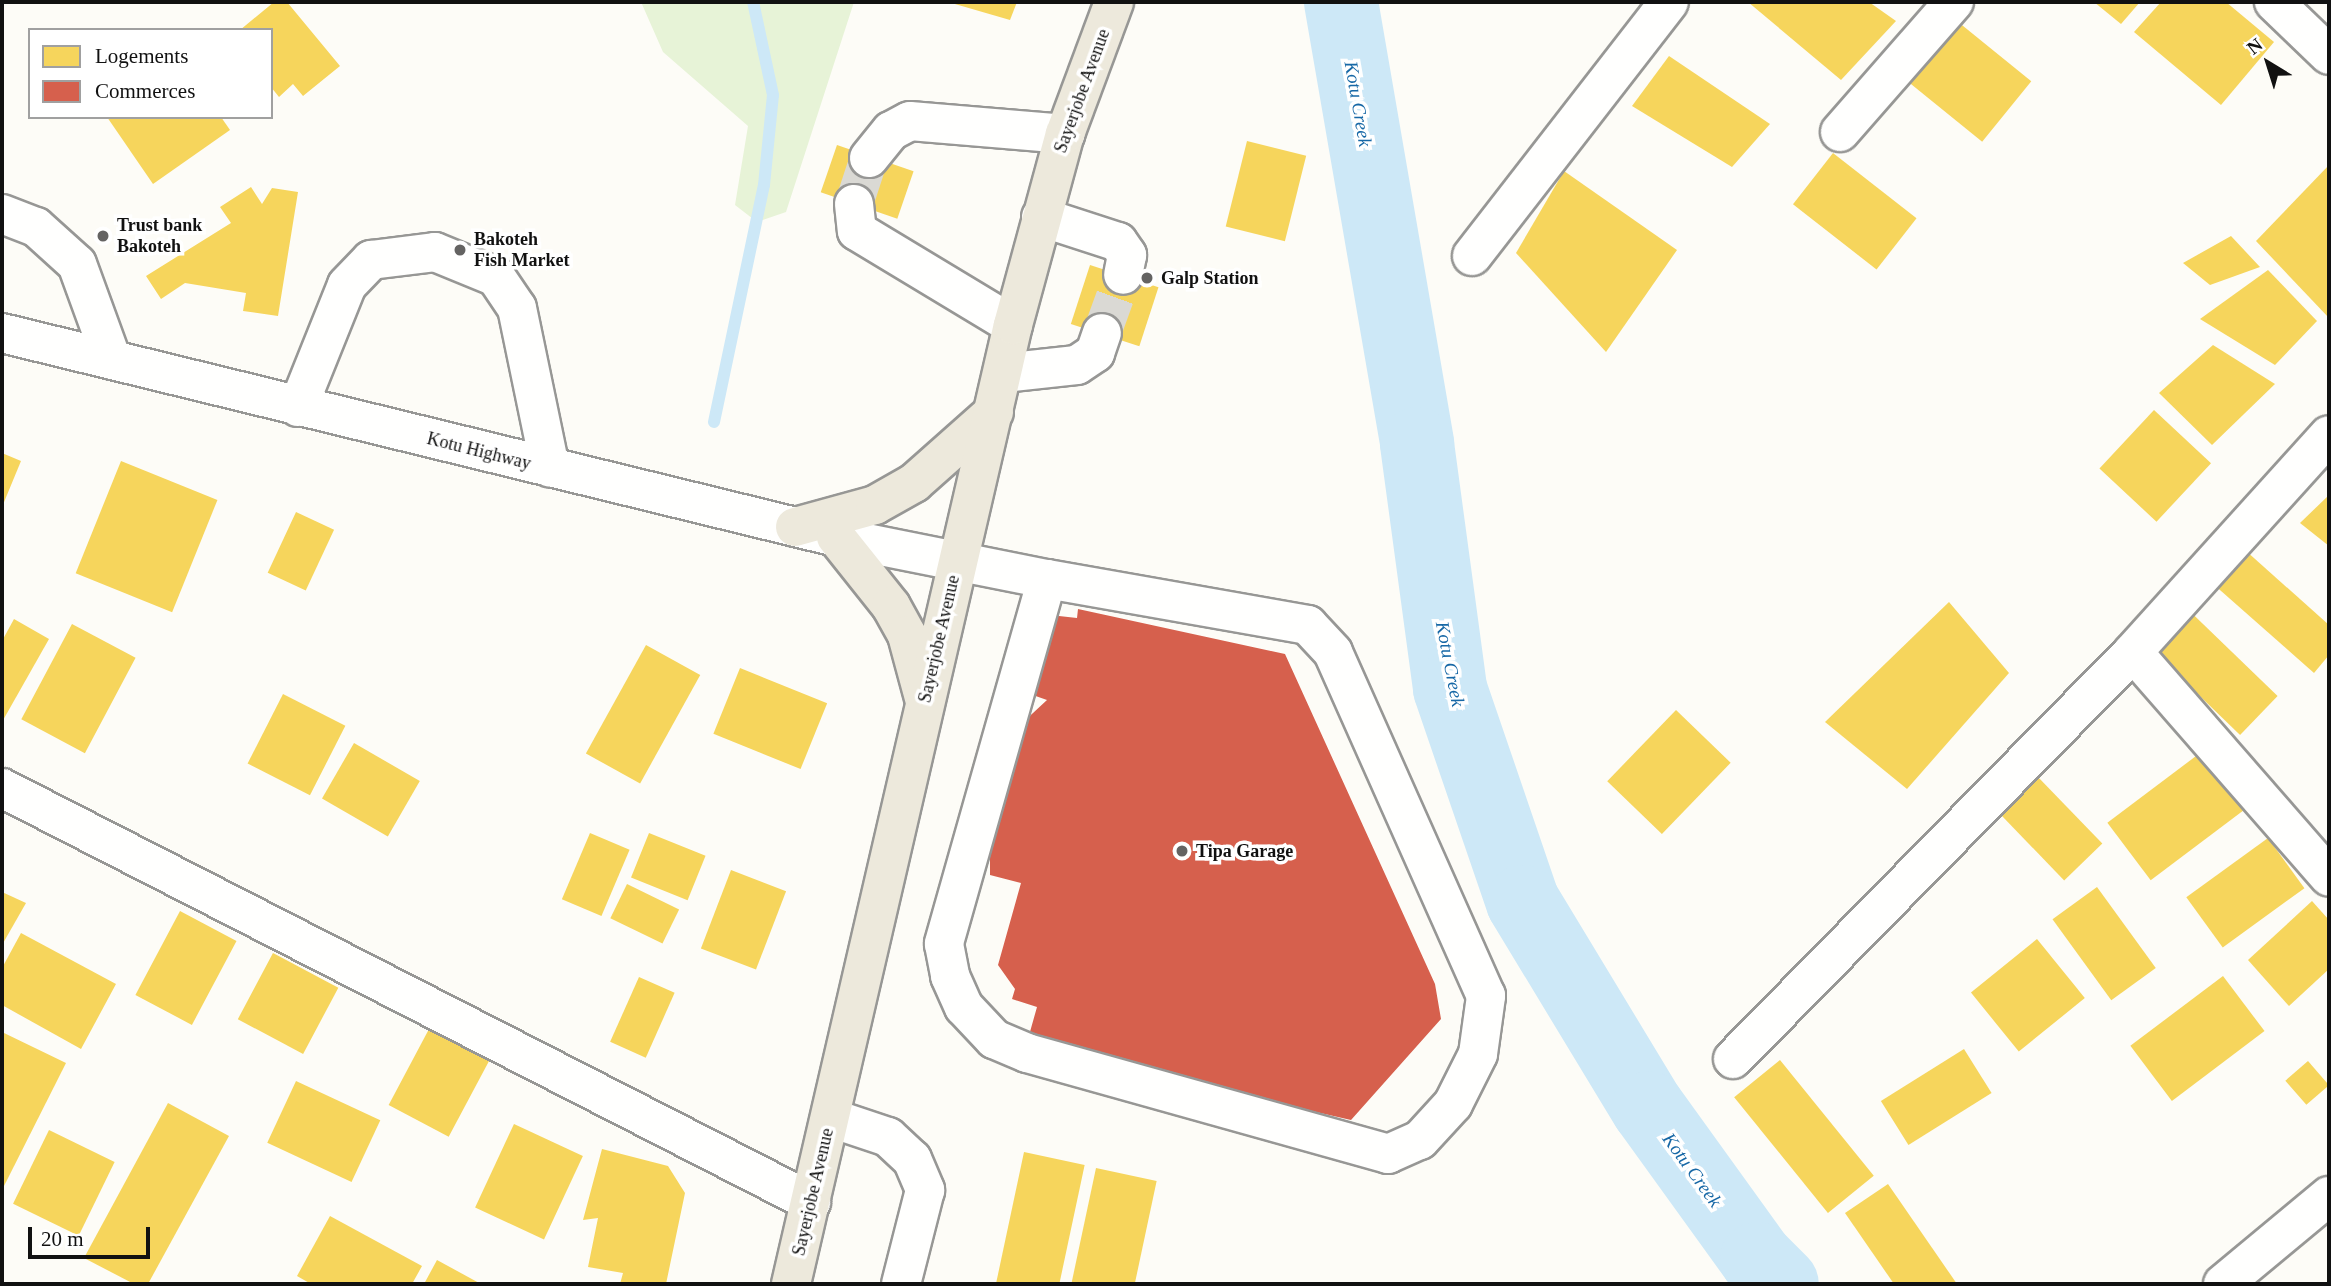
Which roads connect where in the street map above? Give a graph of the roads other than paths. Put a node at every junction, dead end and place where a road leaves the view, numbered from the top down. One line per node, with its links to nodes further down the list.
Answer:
1 (1114, 2): 7 (main road, Sayerjobe Avenue)
2 (1669, 2): 12 (street)
3 (1954, 2): 6 (street)
4 (2274, 2): 5 (street)
5 (2329, 55)
6 (1840, 132)
7 (1065, 134): 8 (street); 11 (main road, Sayerjobe Avenue)
8 (869, 158)
9 (854, 204): 14 (street)
10 (2, 214): 17 (street)
11 (1041, 217): 13 (street); 14 (main road, Sayerjobe Avenue)
12 (1472, 256)
13 (1123, 275)
14 (1013, 325): 18 (main road, Sayerjobe Avenue)
15 (2, 333): 17 (street, Kotu Highway)
16 (1102, 333): 18 (street)
17 (112, 360): 19 (street, Kotu Highway)
18 (1003, 373): 20 (main road, Sayerjobe Avenue)
19 (298, 407): 22 (street, Kotu Highway); 22 (street)
20 (994, 412): 23 (main road); 25 (main road, Sayerjobe Avenue)
21 (2329, 435): 27 (street)
22 (550, 468): 23 (street, Kotu Highway)
23 (795, 527): 24 (street, Kotu Highway)
24 (836, 537): 25 (street, Kotu Highway); 28 (main road)
25 (956, 564): 26 (street, Kotu Highway); 28 (main road, Sayerjobe Avenue)
26 (1047, 579): 26 (street, Kotu Highway)
27 (2133, 652): 30 (street); 31 (street)
28 (925, 701): 32 (main road, Sayerjobe Avenue)
29 (2, 788): 34 (street)
30 (2329, 877)
31 (1733, 1059)
32 (831, 1118): 34 (main road, Sayerjobe Avenue); 36 (street)
33 (2329, 1196): 37 (street)
34 (811, 1202): 35 (main road, Sayerjobe Avenue)
35 (791, 1284)
36 (901, 1284)
37 (2223, 1284)

